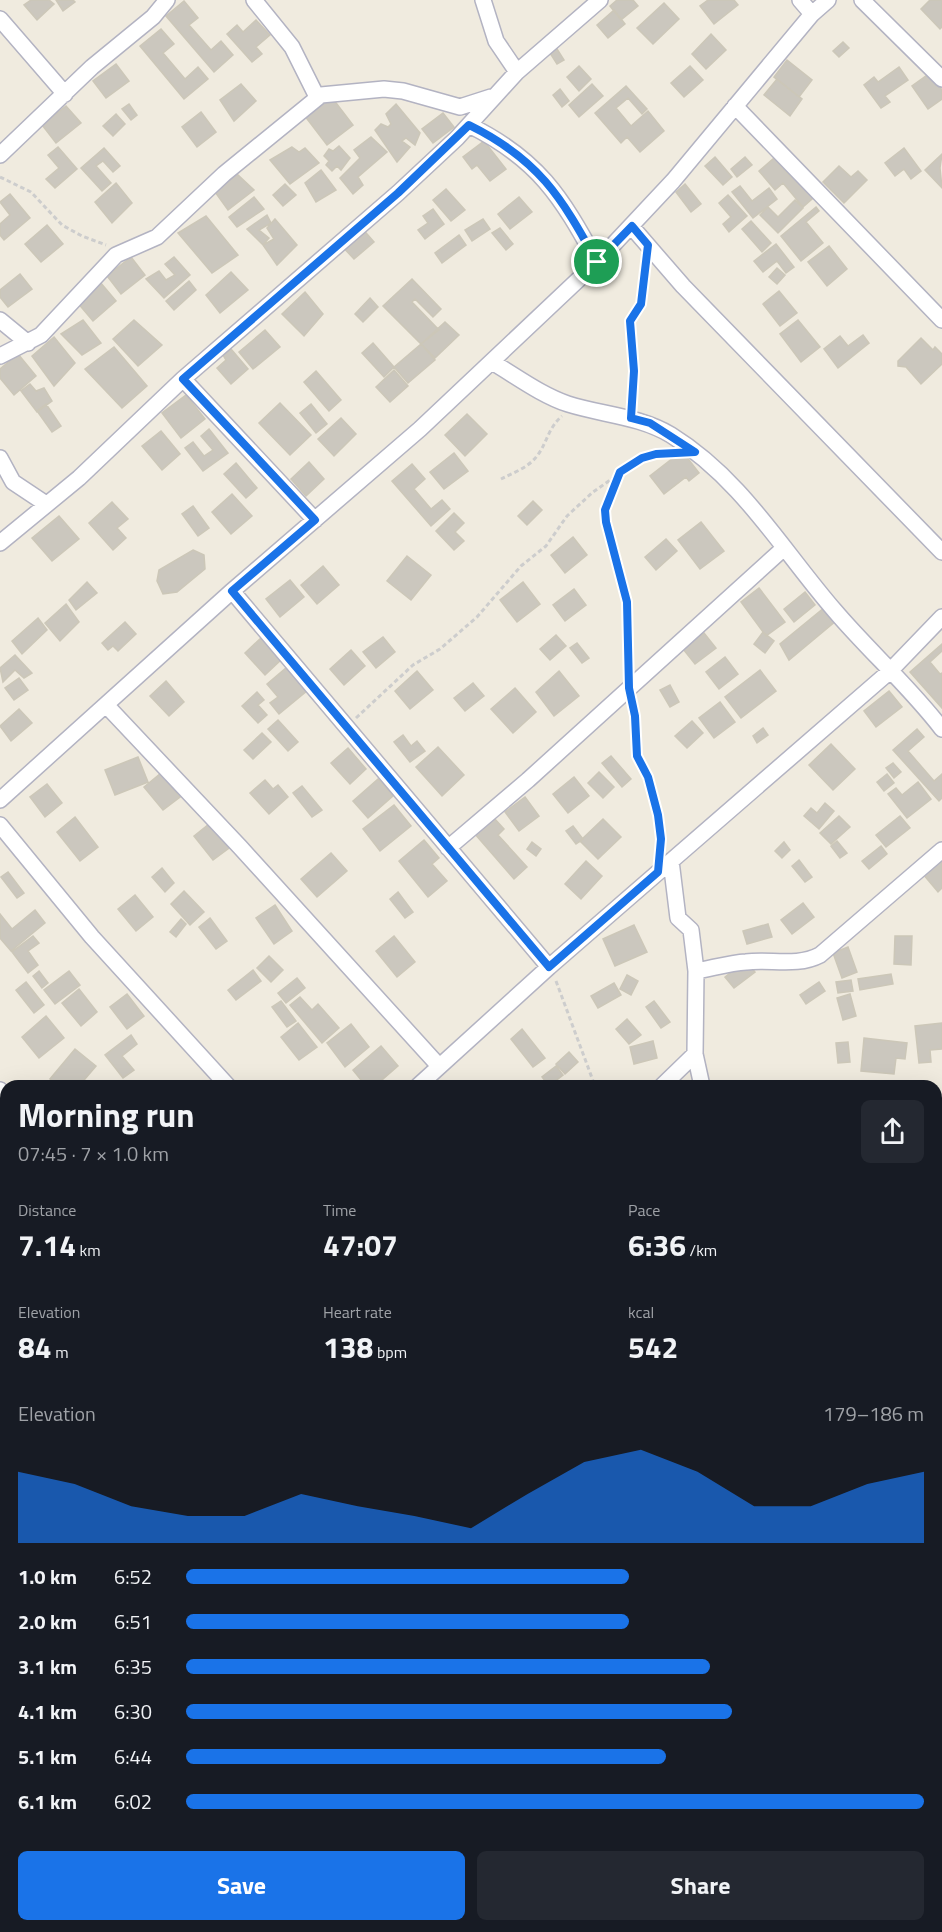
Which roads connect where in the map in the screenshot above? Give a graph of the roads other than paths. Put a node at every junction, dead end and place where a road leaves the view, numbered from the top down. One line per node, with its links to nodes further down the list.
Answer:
1 (167, 0): 12 (street)
2 (254, 0): 13 (street)
3 (483, 0): 10 (street)
4 (600, 0): 10 (street)
5 (800, 0): 8 (street)
6 (828, 0): 8 (street)
7 (862, 0): 11 (street)
8 (812, 14): 15 (street)
9 (0, 19): 12 (street)
10 (517, 72): 14 (street)
11 (942, 79)
12 (65, 94): 17 (street)
13 (317, 97): 14 (street); 22 (street)
14 (492, 97): 16 (street)
15 (735, 106): 18 (street); 21 (street)
16 (469, 125): 19 (street); 25 (street)
17 (4, 147)
18 (632, 226): 19 (street); 31 (street)
19 (597, 262): 24 (street)
20 (0, 320): 22 (street)
21 (942, 320)
22 (28, 343): 23 (street)
23 (0, 356)
24 (492, 362): 28 (street); 30 (street)
25 (183, 379): 27 (street); 28 (street)
26 (0, 458): 27 (street)
27 (46, 504): 29 (street)
28 (315, 520): 32 (street)
29 (0, 543)
30 (784, 548): 34 (street); 39 (street)
31 (942, 552)
32 (232, 591): 35 (street); 39 (street)
33 (942, 617): 34 (street)
34 (889, 672): 36 (street); 41 (street)
35 (107, 706): 37 (street); 45 (street)
36 (942, 729)
37 (0, 800)
38 (0, 825): 46 (street)
39 (448, 848): 42 (street)
40 (942, 850): 43 (street)
41 (671, 861): 42 (street); 43 (street)
42 (549, 967): 45 (street)
43 (696, 971): 44 (street)
44 (695, 1054): 48 (street); 49 (street)
45 (439, 1066): 47 (street)
46 (223, 1080)
47 (424, 1080)
48 (668, 1080)
49 (701, 1080)

